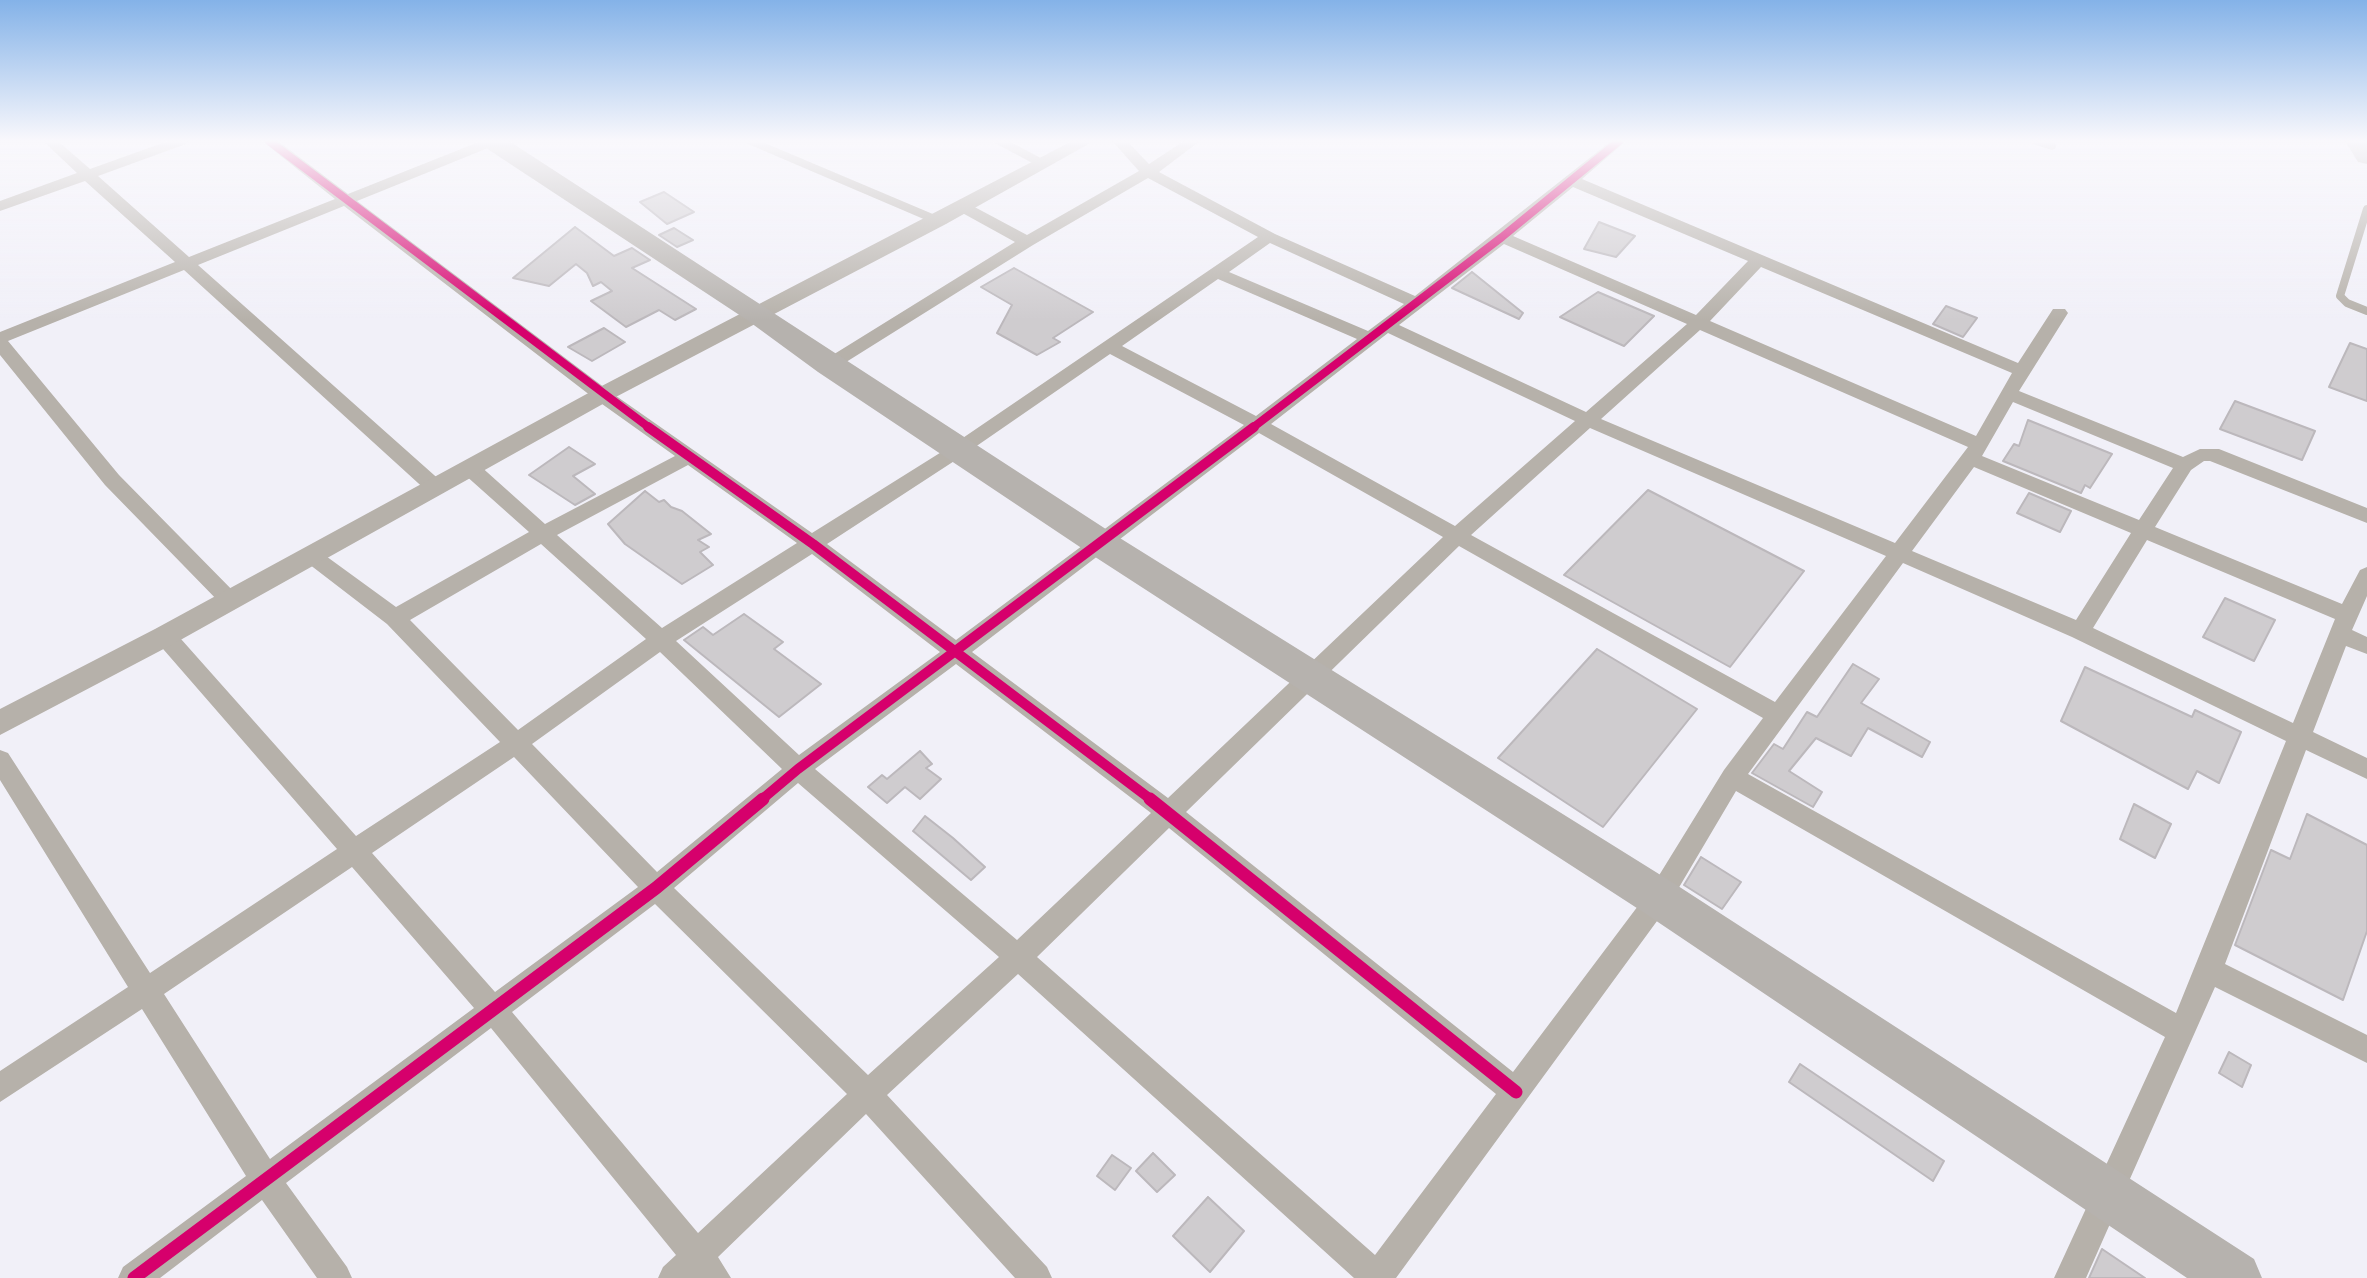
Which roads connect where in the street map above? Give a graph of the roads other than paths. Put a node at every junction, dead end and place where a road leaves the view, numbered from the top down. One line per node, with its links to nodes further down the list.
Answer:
1 (117, 201): 18 (street)
2 (341, 201): 18 (street)
3 (350, 201): 31 (street)
4 (584, 201): 23 (highway)
5 (892, 201): 13 (street)
6 (975, 201): 11 (street)
7 (1098, 201): 16 (street)
8 (1201, 201): 14 (street)
9 (1545, 201): 15 (street)
10 (1620, 201): 17 (street)
11 (963, 207): 13 (street); 16 (street)
12 (2367, 209): 21 (lane)
13 (939, 220): 23 (street)
14 (1269, 237): 19 (street); 20 (street)
15 (1502, 237): 20 (street); 24 (street)
16 (1027, 242): 28 (street)
17 (1760, 258): 24 (street); 29 (street)
18 (187, 265): 26 (street); 39 (street)
19 (1218, 273): 25 (street); 27 (street)
20 (1415, 302): 25 (street)
21 (2367, 311)
22 (2059, 313): 29 (street)
23 (758, 314): 28 (highway); 31 (street)
24 (1699, 322): 32 (street); 35 (street)
25 (1378, 332): 32 (street); 33 (street)
26 (0, 341): 49 (street)
27 (1111, 347): 33 (street); 34 (street)
28 (829, 365): 34 (highway)
29 (2022, 371): 30 (street)
30 (2008, 393): 35 (street); 37 (street)
31 (602, 395): 36 (street); 38 (street)
32 (1588, 420): 43 (street); 46 (street)
33 (1256, 424): 43 (street); 45 (street)
34 (958, 450): 44 (street); 45 (highway)
35 (1975, 452): 41 (street); 46 (street)
36 (689, 457): 42 (street); 44 (street)
37 (2184, 465): 40 (street); 41 (street)
38 (471, 469): 39 (street); 42 (street)
39 (436, 488): 47 (street)
40 (2367, 516)
41 (2143, 528): 51 (street); 52 (street)
42 (542, 534): 50 (street); 54 (street)
43 (1457, 536): 57 (street); 58 (street)
44 (813, 544): 54 (street); 56 (street)
45 (1102, 544): 56 (street); 57 (highway)
46 (1898, 554): 52 (street); 58 (street)
47 (312, 556): 49 (street); 50 (street)
48 (2367, 575): 51 (street)
49 (231, 600): 53 (street)
50 (395, 618): 61 (street)
51 (2344, 625): 55 (street); 60 (street)
52 (2080, 631): 60 (street)
53 (165, 636): 59 (street); 67 (street)
54 (661, 640): 61 (street); 63 (street)
55 (2367, 646)
56 (956, 652): 63 (street); 66 (street)
57 (1312, 678): 66 (street); 69 (highway)
58 (1778, 715): 65 (street)
59 (0, 723)
60 (2298, 737): 64 (street); 71 (street)
61 (515, 744): 67 (street); 68 (street)
62 (0, 760): 72 (street)
63 (798, 769): 68 (street); 70 (street)
64 (2367, 769)
65 (1732, 777): 69 (street); 74 (street)
66 (1168, 812): 70 (street); 77 (street)
67 (353, 850): 72 (street); 73 (street)
68 (656, 888): 73 (street); 78 (street)
69 (1659, 898): 77 (street); 80 (highway)
70 (1018, 957): 78 (street); 87 (street)
71 (2209, 970): 74 (street); 75 (street)
72 (147, 989): 76 (street); 79 (street)
73 (493, 1010): 79 (street); 81 (street)
74 (2181, 1031): 80 (street)
75 (2367, 1050)
76 (0, 1088)
77 (1516, 1092): 87 (street)
78 (867, 1094): 81 (street); 86 (street)
79 (266, 1180): 82 (street); 83 (street)
80 (2107, 1194): 88 (street); 89 (highway)
81 (697, 1255): 84 (street); 85 (street)
82 (134, 1278)
83 (336, 1278)
84 (674, 1278)
85 (715, 1278)
86 (1036, 1278)
87 (1377, 1278)
88 (2070, 1278)
89 (2235, 1278)

